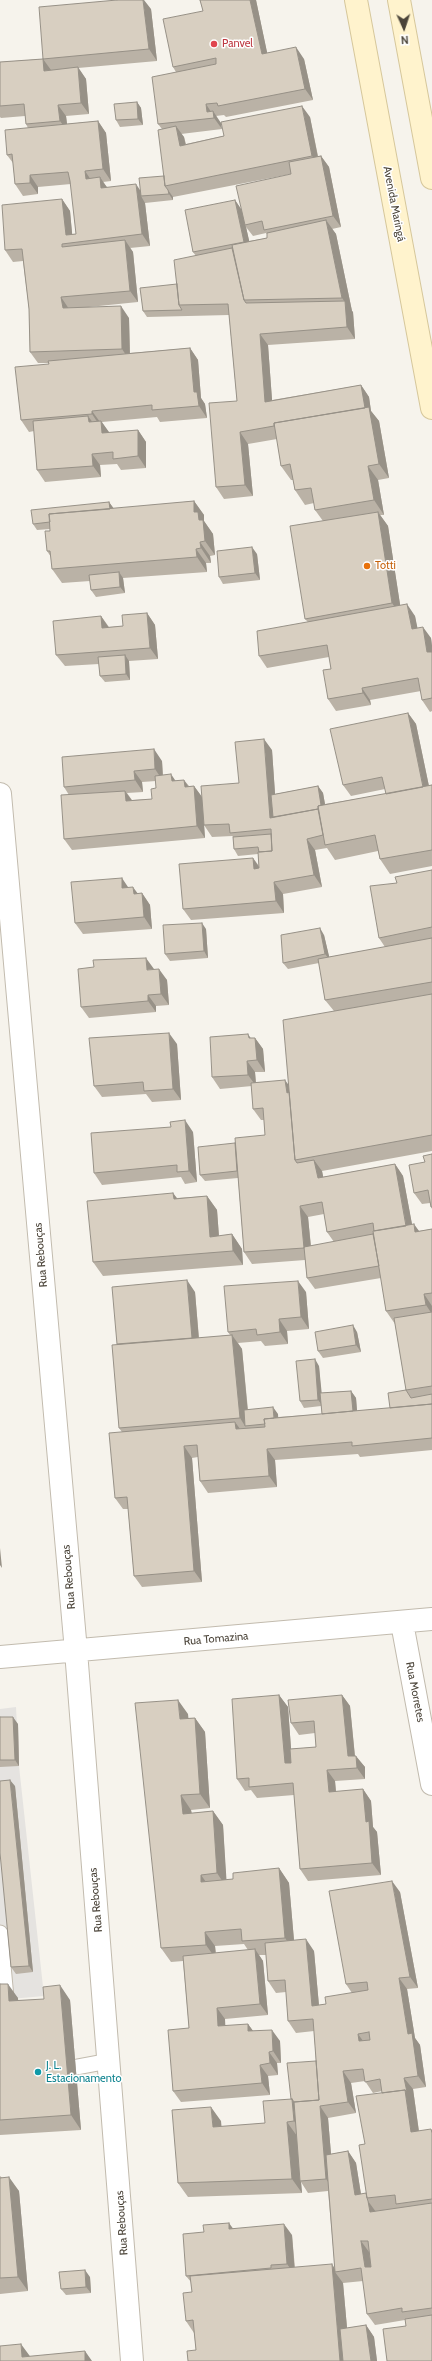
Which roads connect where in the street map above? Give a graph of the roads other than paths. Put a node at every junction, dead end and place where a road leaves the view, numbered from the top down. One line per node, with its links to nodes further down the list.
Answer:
1 (356, 0): 4 (main road, Avenida Maringá)
2 (399, 0): 3 (main road)
3 (432, 178)
4 (432, 408)
5 (0, 794): 8 (street, Rua Rebouças)
6 (432, 1619): 7 (street, Rua Tomazina)
7 (402, 1623): 8 (street, Rua Tomazina); 10 (street, Rua Morretes)
8 (76, 1651): 9 (street, Rua Tomazina); 14 (street, Rua Rebouças)
9 (0, 1657)
10 (432, 1784)
11 (0, 1933): 12 (lane)
12 (2, 1965): 13 (lane)
13 (6, 1998)
14 (109, 2061): 15 (lane); 16 (street, Rua Rebouças)
15 (77, 2067)
16 (132, 2361)

